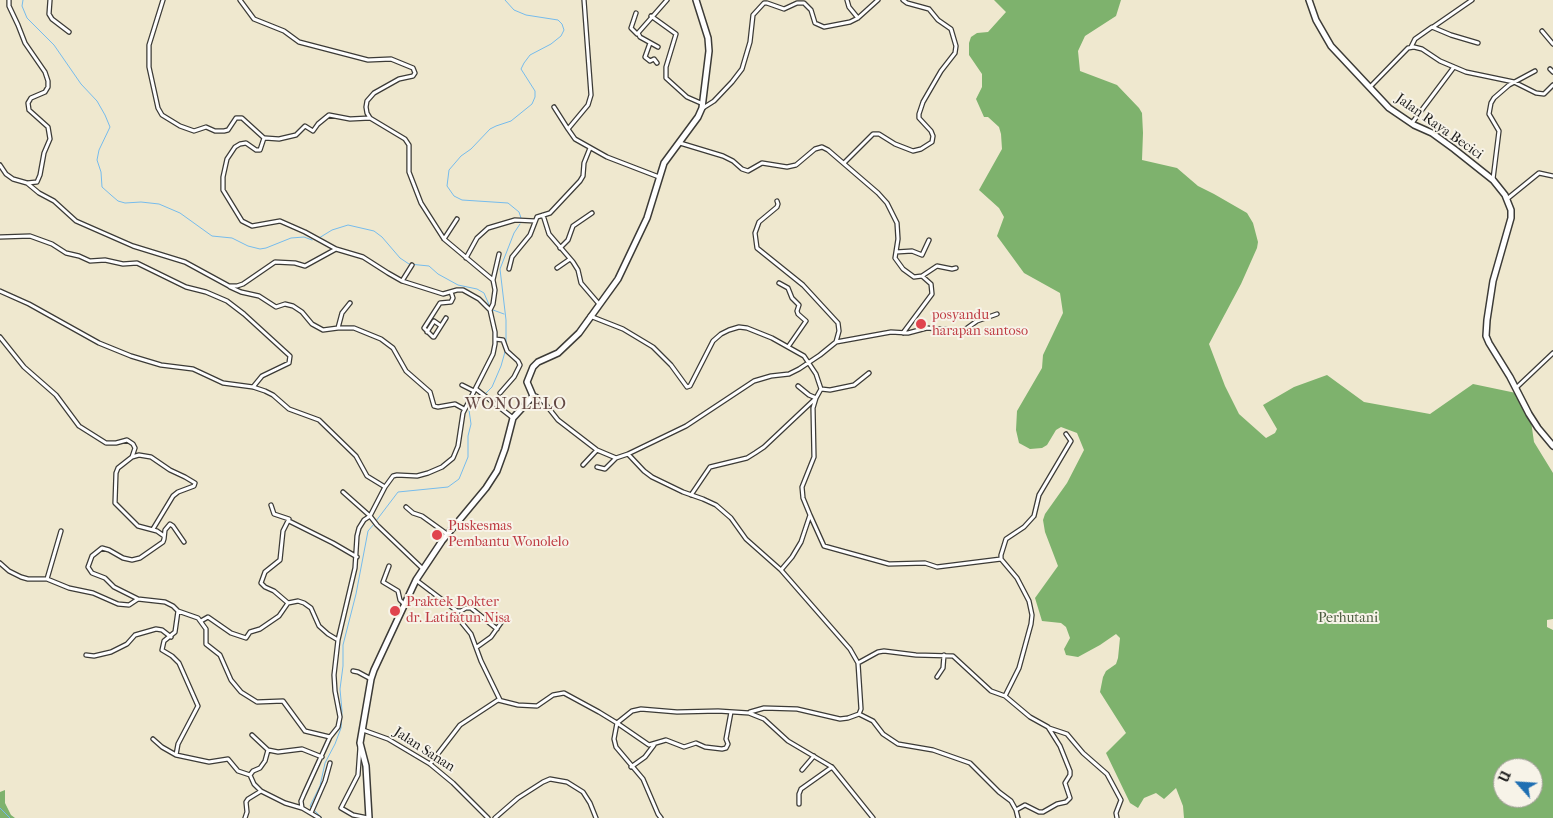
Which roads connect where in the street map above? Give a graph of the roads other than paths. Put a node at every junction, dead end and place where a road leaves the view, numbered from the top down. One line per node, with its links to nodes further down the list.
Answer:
1 (9, 0): 45 (street)
2 (50, 0): 19 (street)
3 (163, 0): 37 (street)
4 (240, 0): 34 (street)
5 (584, 0): 36 (street)
6 (667, 0): 15 (street)
7 (696, 0): 32 (main road)
8 (847, 0): 16 (street)
9 (878, 0): 16 (street)
10 (903, 0): 40 (street)
11 (1309, 0): 31 (main road, Jalan Raya Becici)
12 (1472, 0): 17 (street)
13 (767, 1): 16 (street); 32 (street)
14 (636, 13): 20 (street)
15 (651, 16): 20 (street); 32 (street)
16 (858, 18)
17 (1432, 27): 22 (street); 25 (street)
18 (1542, 31): 23 (street)
19 (69, 32)
20 (638, 34): 21 (street)
21 (650, 43): 24 (street); 26 (street)
22 (1478, 43)
23 (1553, 44)
24 (658, 47)
25 (1411, 47): 27 (street); 31 (street)
26 (658, 63)
27 (1454, 67): 29 (street); 35 (street)
28 (1535, 71): 29 (street)
29 (1514, 82): 30 (street); 44 (street)
30 (1553, 85)
31 (1370, 87): 35 (main road, Jalan Raya Becici)
32 (703, 106): 38 (main road)
33 (554, 107): 36 (street)
34 (370, 118): 37 (street); 53 (street)
35 (1411, 123): 44 (main road, Jalan Raya Becici)
36 (568, 129): 39 (street)
37 (264, 138): 56 (street)
38 (680, 143): 40 (street); 43 (main road)
39 (590, 148): 43 (street); 49 (street)
40 (844, 163): 57 (street)
41 (0, 166): 45 (street)
42 (1553, 176): 46 (street)
43 (659, 177): 73 (main road)
44 (1492, 180): 46 (main road, Jalan Raya Becici)
45 (26, 184): 69 (street)
46 (1507, 199): 92 (main road)
47 (777, 201): 84 (street)
48 (592, 213): 55 (street)
49 (542, 215): 51 (street); 55 (street)
50 (458, 219): 53 (street)
51 (535, 221): 59 (street); 64 (street)
52 (0, 237): 91 (street)
53 (444, 239): 59 (street)
54 (929, 240): 57 (street)
55 (560, 248): 60 (street)
56 (336, 249): 67 (street); 69 (street)
57 (896, 252): 65 (street)
58 (499, 254): 66 (street)
59 (466, 258): 66 (street)
60 (570, 259): 62 (street); 73 (street)
61 (412, 265): 67 (street)
62 (558, 268)
63 (956, 268): 65 (street)
64 (509, 269)
65 (922, 276): 81 (street)
66 (493, 280): 74 (street)
67 (402, 281): 71 (street)
68 (779, 283): 85 (street)
69 (229, 286): 79 (street)
70 (0, 291): 91 (street)
71 (451, 292): 74 (street); 80 (street)
72 (350, 303): 79 (street)
73 (599, 304): 76 (main road)
74 (490, 310): 83 (street)
75 (997, 314): 81 (street)
76 (590, 316): 85 (street); 96 (main road)
77 (446, 318): 78 (street)
78 (441, 326): 80 (street); 80 (street)
79 (338, 328): 98 (street)
80 (427, 332)
81 (903, 333): 84 (street)
82 (0, 337): 104 (street)
83 (495, 339): 94 (street); 95 (street)
84 (836, 342): 87 (street)
85 (788, 347): 87 (street)
86 (1553, 353): 92 (street)
87 (809, 363): 93 (street); 103 (street)
88 (869, 373): 93 (street)
89 (462, 385): 94 (street)
90 (798, 386): 97 (street)
91 (253, 387): 108 (street)
92 (1516, 388): 101 (main road)
93 (821, 389): 97 (street)
94 (475, 390): 98 (street); 99 (street)
95 (500, 393)
96 (533, 396): 99 (main road); 102 (street)
97 (816, 398): 110 (street); 113 (street)
98 (464, 409): 108 (street)
99 (513, 418): 118 (main road)
100 (1066, 434): 122 (street)
101 (1553, 446)
102 (597, 450): 105 (street); 106 (street)
103 (628, 454): 105 (street); 110 (street)
104 (132, 457): 116 (street); 116 (street)
105 (616, 458): 107 (street)
106 (583, 465)
107 (597, 467)
108 (385, 487): 114 (street)
109 (343, 492): 114 (street)
110 (691, 496): 126 (street)
111 (270, 505): 115 (street)
112 (406, 507): 118 (street)
113 (810, 515): 122 (street); 126 (street)
114 (370, 516): 121 (street); 125 (street)
115 (289, 521): 121 (street); 130 (street)
116 (153, 530): 119 (street)
117 (61, 531): 127 (street)
118 (447, 534): 125 (main road)
119 (164, 536): 120 (street); 129 (street)
120 (184, 542)
121 (357, 557): 138 (street)
122 (1002, 559): 146 (street)
123 (0, 563): 127 (street)
124 (389, 566): 131 (street)
125 (423, 568): 128 (main road)
126 (781, 570): 142 (street)
127 (47, 579): 129 (street)
128 (416, 580): 131 (main road); 133 (street)
129 (138, 599): 132 (street)
130 (288, 603): 135 (street); 138 (street)
131 (404, 604): 145 (main road)
132 (178, 611): 135 (street); 137 (street)
133 (457, 611): 136 (street); 139 (street)
134 (503, 620): 136 (street)
135 (202, 621): 155 (street)
136 (497, 630): 139 (street)
137 (171, 637): 140 (street); 160 (street)
138 (338, 640): 155 (street)
139 (477, 647): 147 (street)
140 (86, 655)
141 (944, 655): 142 (street); 144 (street); 146 (street)
142 (858, 663): 150 (street)
143 (353, 671): 145 (street)
144 (937, 677)
145 (371, 678): 153 (main road)
146 (1005, 696): 152 (street)
147 (500, 700): 151 (street); 164 (street)
148 (731, 712): 149 (street); 151 (street); 157 (street)
149 (749, 712): 150 (street); 161 (street)
150 (859, 714): 172 (street)
151 (617, 723): 157 (street); 165 (street)
152 (1048, 728): 172 (street); 184 (street)
153 (363, 730): 158 (main road); 164 (street, Jalan Sanan)
154 (252, 735): 159 (street)
155 (330, 737): 162 (street)
156 (153, 740): 160 (street)
157 (654, 744): 165 (street)
158 (360, 746): 177 (main road); 177 (street)
159 (268, 750): 162 (street); 168 (street)
160 (176, 755): 168 (street)
161 (814, 756): 166 (street); 167 (street)
162 (322, 757): 171 (street)
163 (330, 763): 173 (street)
164 (430, 764): 178 (street, Jalan Sanan)
165 (631, 767): 181 (street)
166 (832, 767): 170 (street); 174 (street)
167 (802, 770)
168 (250, 775): 169 (street)
169 (261, 791): 171 (street); 175 (street)
170 (798, 804)
171 (302, 808): 173 (street)
172 (1016, 810): 183 (street)
173 (311, 812): 176 (street)
174 (868, 816): 182 (street)
175 (245, 818)
176 (319, 818)
177 (369, 818)
178 (488, 818)
179 (494, 818): 180 (street)
180 (596, 818)
181 (661, 818)
182 (873, 818)
183 (1018, 818)
184 (1117, 818)

